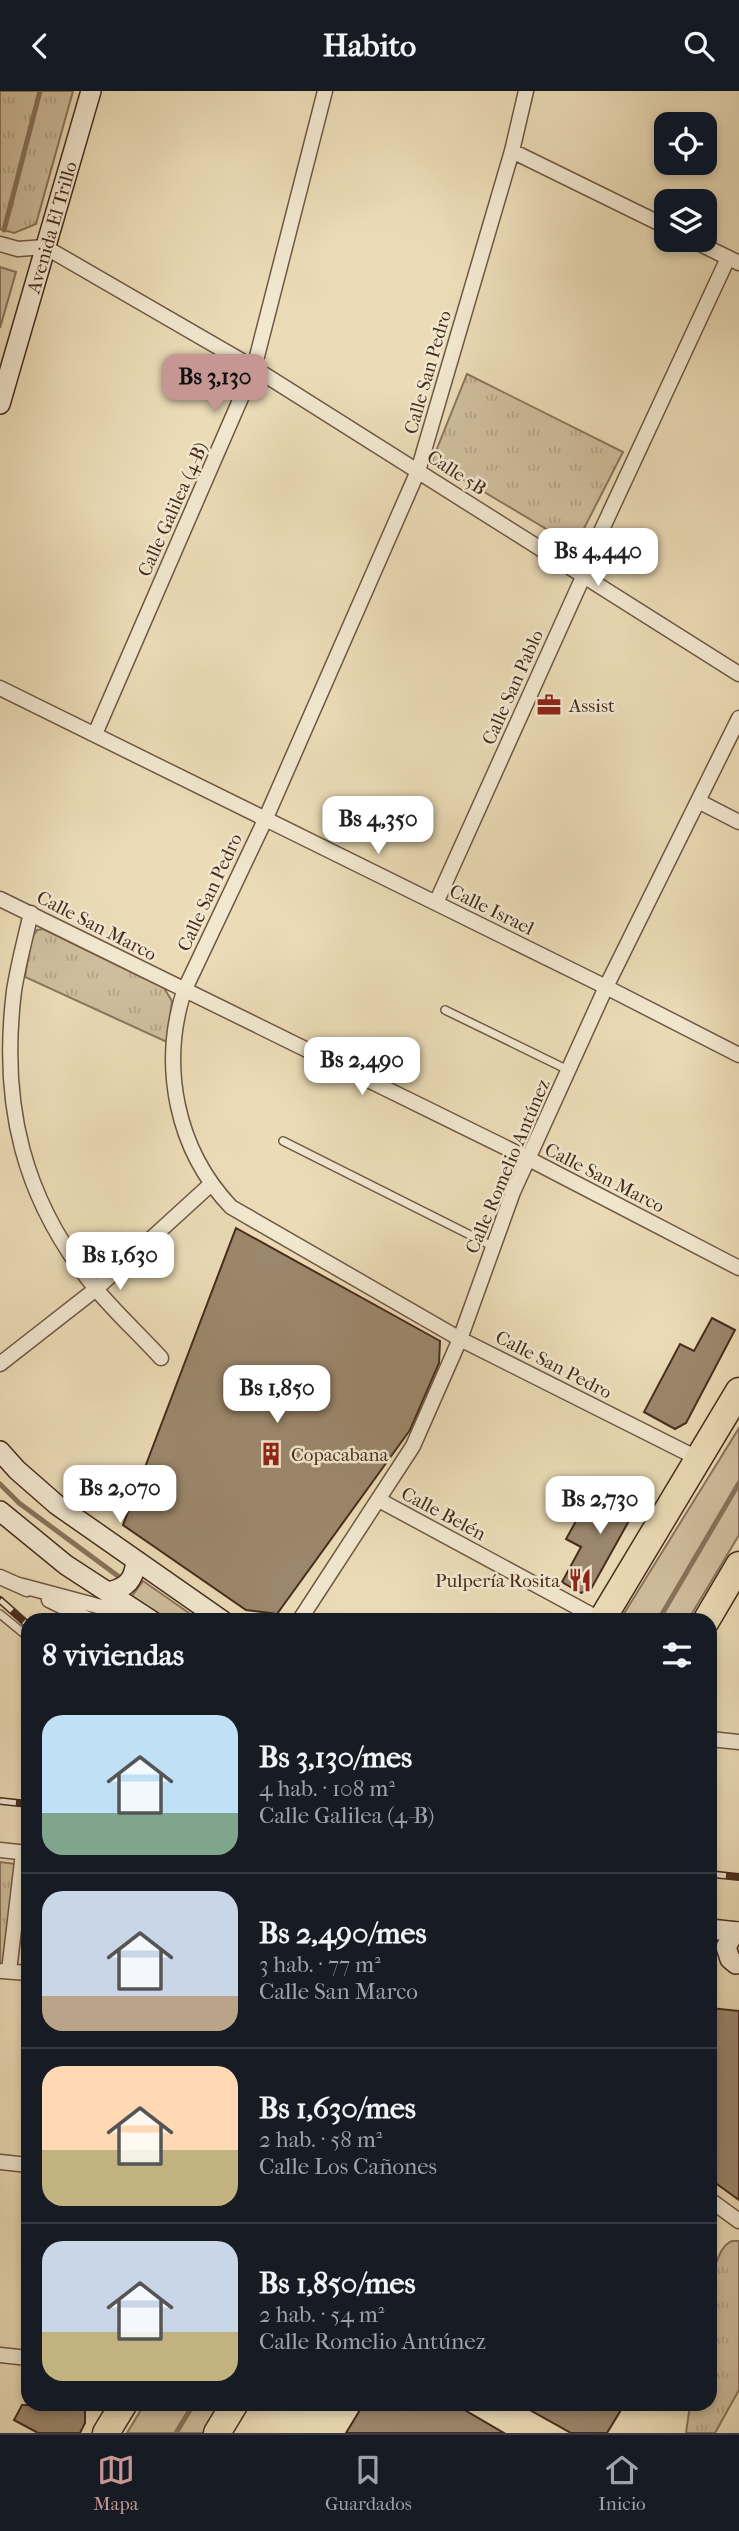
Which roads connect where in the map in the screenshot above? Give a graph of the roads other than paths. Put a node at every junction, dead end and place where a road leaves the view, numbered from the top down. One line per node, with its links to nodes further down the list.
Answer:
1 (91, 91): 7 (main road, Avenida El Trillo)
2 (326, 91): 10 (street, Calle Galilea (4-B))
3 (526, 91): 4 (street, Calle San Pedro)
4 (512, 151): 5 (street); 12 (street, Calle San Pedro)
5 (654, 221)
6 (0, 243): 7 (street, Calle 5B)
7 (45, 247): 10 (street, Calle 5B); 11 (main road, Avenida El Trillo)
8 (717, 252): 9 (street)
9 (733, 260): 13 (street, Calle San Pablo)
10 (254, 368): 12 (street, Calle 5B); 17 (street, Calle Galilea (4-B))
11 (0, 404)
12 (418, 471): 13 (street, Calle 5B); 19 (street, Calle San Pedro)
13 (583, 577): 14 (street, Calle 5B); 22 (street, Calle San Pablo)
14 (739, 674)
15 (0, 688): 17 (street, Calle Israel)
16 (739, 718): 18 (street, Calle Romelio Antúnez)
17 (95, 734): 19 (street, Calle Israel)
18 (698, 801): 20 (street); 24 (street, Calle Romelio Antúnez)
19 (265, 820): 22 (street, Calle Israel); 25 (street, Calle San Pedro)
20 (739, 822)
21 (0, 898): 23 (street, Calle San Marco)
22 (436, 903): 24 (street, Calle Israel)
23 (31, 913): 25 (street, Calle San Marco); 34 (street)
24 (606, 987): 27 (street, Calle Israel); 28 (street, Calle Romelio Antúnez)
25 (184, 991): 30 (street, Calle San Marco); 31 (street, Calle San Pedro)
26 (445, 1010): 28 (lane)
27 (739, 1055)
28 (568, 1070): 30 (street, Calle Romelio Antúnez)
29 (283, 1141): 32 (lane)
30 (529, 1159): 32 (street, Calle Romelio Antúnez); 33 (street, Calle San Marco)
31 (210, 1185): 34 (street); 35 (street, Calle San Pedro)
32 (492, 1246): 35 (street, Calle Romelio Antúnez)
33 (739, 1268)
34 (96, 1289): 36 (street); 37 (street)
35 (460, 1339): 40 (street, Calle San Pedro); 41 (street, Calle Romelio Antúnez)
36 (161, 1358)
37 (0, 1364)
38 (739, 1391): 40 (highway)
39 (0, 1451): 43 (main road)
40 (699, 1459): 55 (highway)
41 (379, 1500): 53 (street, Calle Romelio Antúnez); 54 (street, Calle Belén)
42 (0, 1511): 47 (main road)
43 (136, 1561): 47 (main road); 52 (main road)
44 (738, 1568): 56 (highway)
45 (0, 1577): 46 (street)
46 (19, 1585): 49 (street); 50 (street)
47 (108, 1592): 51 (main road)
48 (0, 1613): 57 (lane)
49 (76, 1613)
50 (122, 1613)
51 (140, 1613)
52 (211, 1613)
53 (304, 1613)
54 (588, 1613)
55 (605, 1613)
56 (711, 1613)
57 (21, 1631)
58 (717, 1740): 59 (street)
59 (739, 1742)
60 (0, 1850): 61 (street)
61 (21, 1853)
62 (21, 1875): 67 (street)
63 (717, 1930): 64 (main road)
64 (739, 1932): 66 (main road)
65 (717, 1963): 66 (main road)
66 (737, 1964)
67 (4, 1971)
68 (0, 2162): 69 (street)
69 (21, 2164)
70 (717, 2206): 72 (street)
71 (717, 2216): 72 (street)
72 (739, 2223)
73 (0, 2355): 74 (street)
74 (21, 2357)
75 (119, 2411): 77 (highway)
76 (230, 2411): 78 (highway)
77 (106, 2433)
78 (217, 2433)

